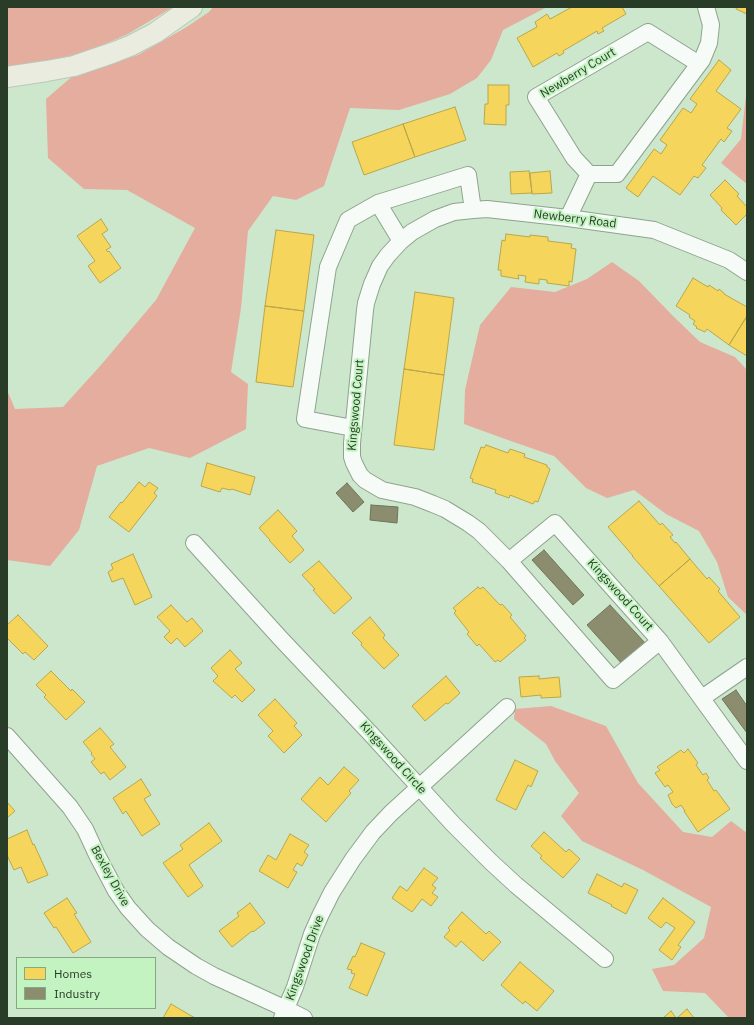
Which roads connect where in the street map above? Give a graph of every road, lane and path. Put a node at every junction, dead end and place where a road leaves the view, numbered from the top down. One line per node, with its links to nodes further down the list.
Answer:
1 (192, 7): 4 (main road)
2 (706, 7): 3 (street)
3 (699, 64): 5 (street); 5 (street, Newberry Court)
4 (7, 78)
5 (589, 174): 8 (street)
6 (378, 203): 7 (street); 9 (street); 11 (street)
7 (473, 210): 8 (street, Newberry Road); 9 (street, Newberry Road)
8 (568, 218): 10 (street, Newberry Road)
9 (401, 241): 11 (street, Kingswood Court)
10 (747, 272)
11 (353, 428): 13 (street, Kingswood Court)
12 (194, 543): 20 (street, Kingswood Circle)
13 (509, 561): 14 (street, Kingswood Court); 14 (street, Kingswood Court)
14 (660, 640): 16 (street, Kingswood Court)
15 (747, 666): 16 (street)
16 (702, 698): 19 (street, Kingswood Court)
17 (507, 707): 20 (street, Kingswood Drive)
18 (7, 736): 22 (street, Bexley Drive)
19 (747, 761)
20 (418, 787): 21 (street, Kingswood Circle); 22 (street, Kingswood Drive)
21 (605, 959)
22 (284, 1014): 23 (street, Bexley Drive)
23 (304, 1018)

